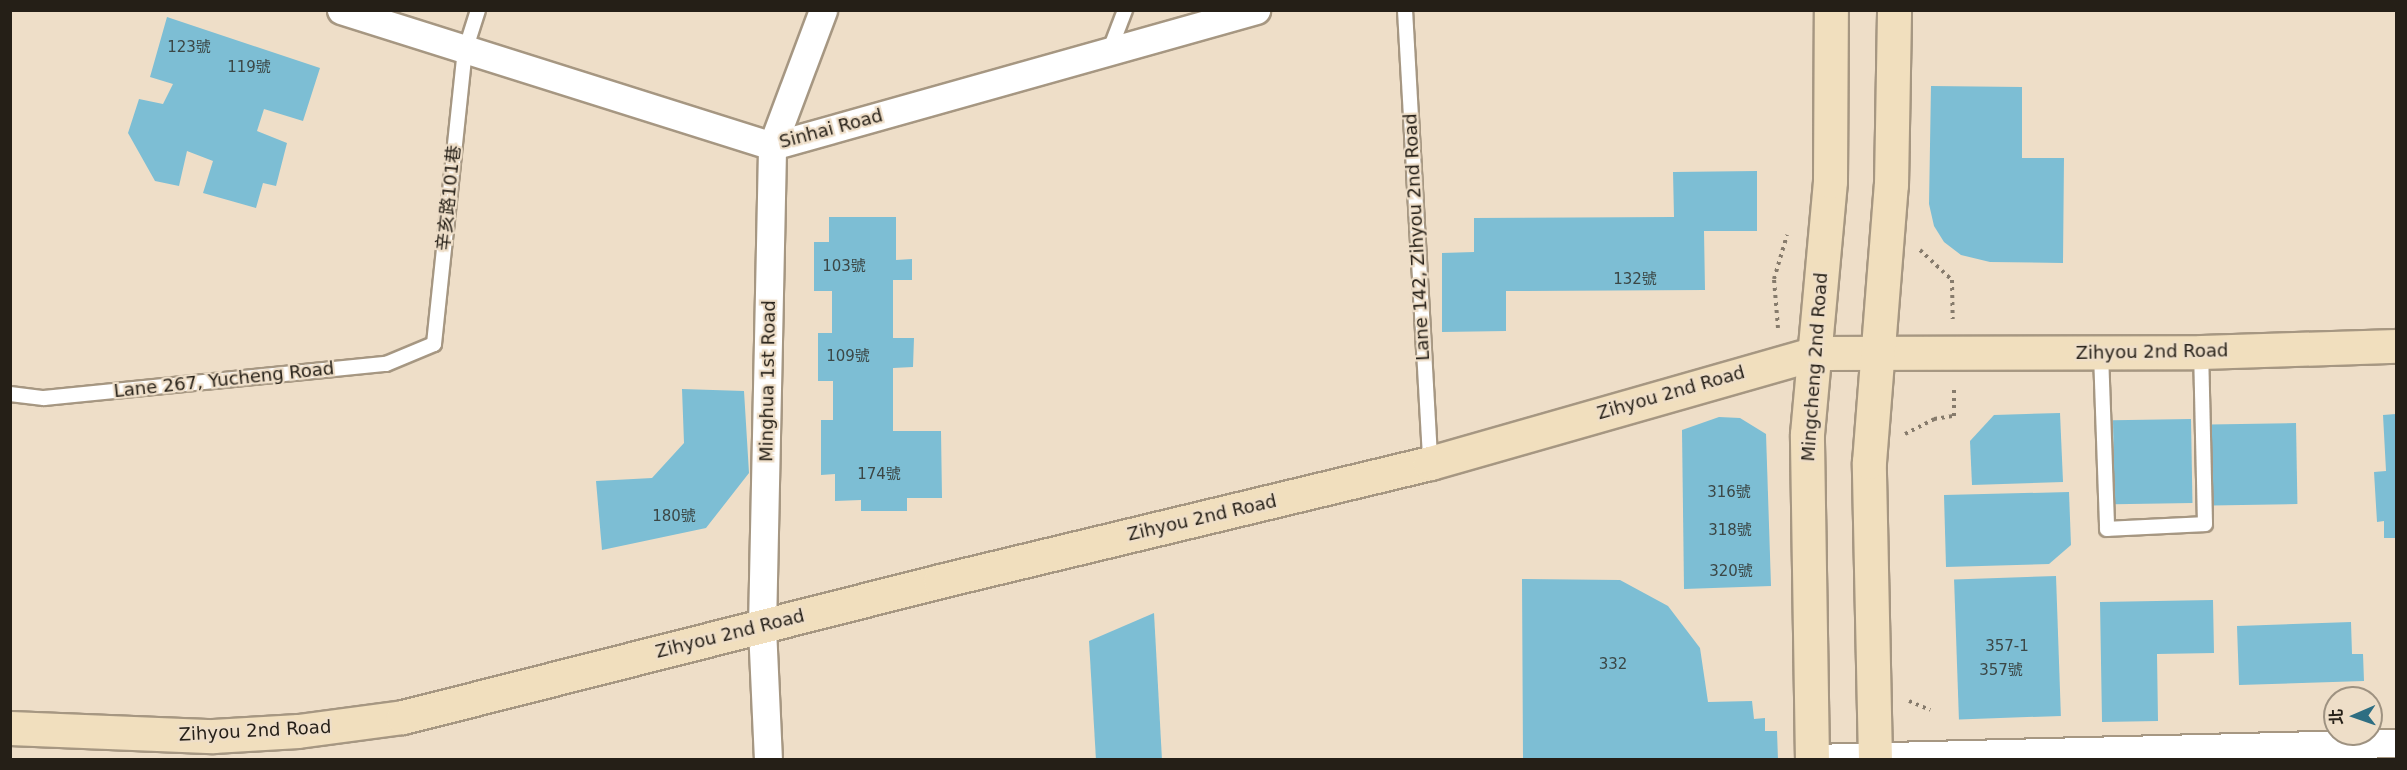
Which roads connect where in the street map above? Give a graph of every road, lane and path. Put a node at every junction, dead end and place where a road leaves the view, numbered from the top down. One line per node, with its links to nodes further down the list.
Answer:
1 (341, 10): 9 (street, Sinhai Road)
2 (478, 10): 9 (lane, 辛亥路101巷)
3 (822, 10): 11 (street, Minghua 1st Road)
4 (1125, 10): 10 (lane)
5 (1256, 10): 10 (street, Sinhai Road)
6 (1405, 10): 21 (lane, Lane 142, Zihyou 2nd Road)
7 (1831, 10): 18 (street, Mingcheng 2nd Road)
8 (1894, 10): 16 (street)
9 (465, 51): 11 (street, Sinhai Road); 14 (lane, 辛亥路101巷)
10 (1108, 52): 11 (street, Sinhai Road)
11 (772, 146): 22 (street, Minghua 1st Road)
12 (1789, 230): 13 (path)
13 (1774, 279)
14 (434, 344): 20 (lane, Lane 267, Yucheng Road)
15 (2397, 346): 17 (street, Zihyou 2nd Road)
16 (1878, 350): 18 (street, Zihyou 2nd Road); 19 (street, Zihyou 2nd Road); 26 (street)
17 (2201, 352): 19 (street, Zihyou 2nd Road); 19 (lane)
18 (1815, 353): 21 (street, Zihyou 2nd Road); 28 (street, Mingcheng 2nd Road)
19 (2101, 353)
20 (10, 394)
21 (1430, 463): 22 (street, Zihyou 2nd Road)
22 (762, 627): 23 (street, Zihyou 2nd Road); 27 (street, Minghua 1st Road)
23 (10, 728)
24 (2397, 743): 25 (street)
25 (2262, 753): 26 (street)
26 (1875, 758): 28 (street)
27 (768, 759)
28 (1812, 759)

